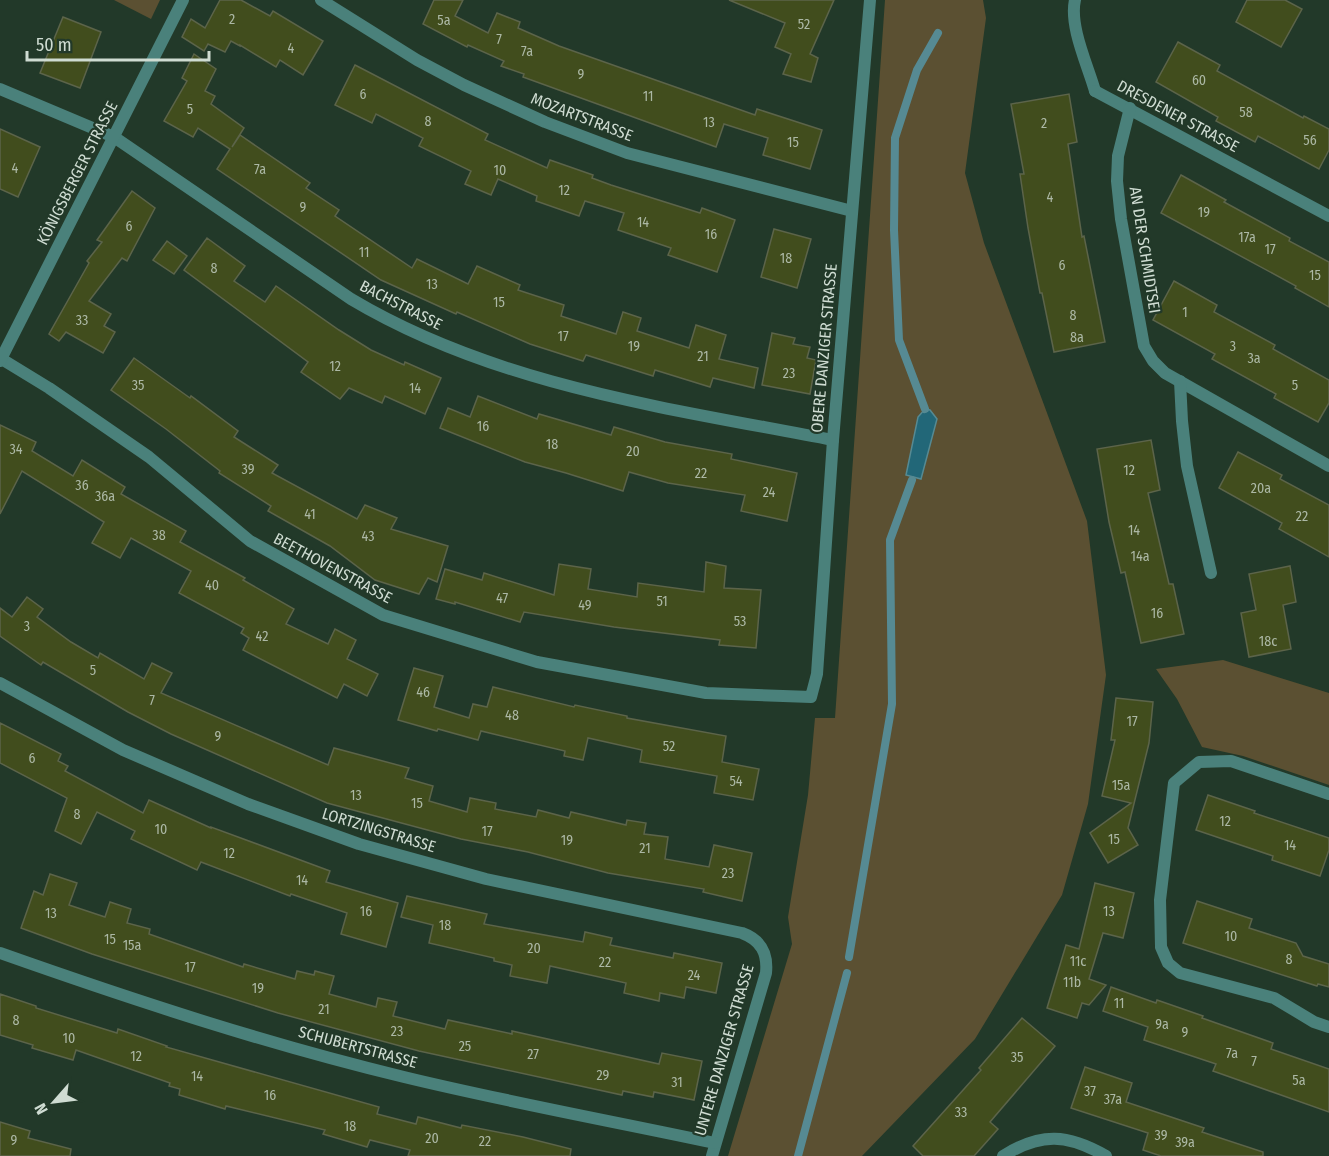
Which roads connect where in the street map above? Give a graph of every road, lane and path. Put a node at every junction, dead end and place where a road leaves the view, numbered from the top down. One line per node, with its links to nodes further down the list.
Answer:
1 (183, 0): 7 (street, KÖNIGSBERGER STRASSE)
2 (321, 0): 8 (street, MOZARTSTRASSE)
3 (870, 0): 8 (street, OBERE DANZIGER STRASSE)
4 (1075, 0): 6 (street, DRESDENER STRASSE)
5 (0, 89): 7 (street, BACHSTRASSE)
6 (1130, 108): 9 (street, DRESDENER STRASSE); 11 (street, AN DER SCHMIDTSEI)
7 (114, 137): 10 (street, KÖNIGSBERGER STRASSE); 12 (street, BACHSTRASSE)
8 (852, 211): 12 (street, OBERE DANZIGER STRASSE)
9 (1329, 216)
10 (0, 359): 16 (street, BEETHOVENSTRASSE)
11 (1180, 381): 13 (street, AN DER SCHMIDTSEI); 14 (street)
12 (833, 440): 16 (street, OBERE DANZIGER STRASSE)
13 (1329, 466)
14 (1211, 573)
15 (0, 683): 18 (street, LORTZINGSTRASSE)
16 (811, 697)
17 (1329, 794): 20 (street)
18 (765, 952): 21 (street, UNTERE DANZIGER STRASSE)
19 (0, 954): 21 (street, SCHUBERTSTRASSE)
20 (1329, 1027)
21 (715, 1143): 22 (street, UNTERE DANZIGER STRASSE)
22 (712, 1156)
23 (1003, 1156): 24 (street)
24 (1106, 1156)

